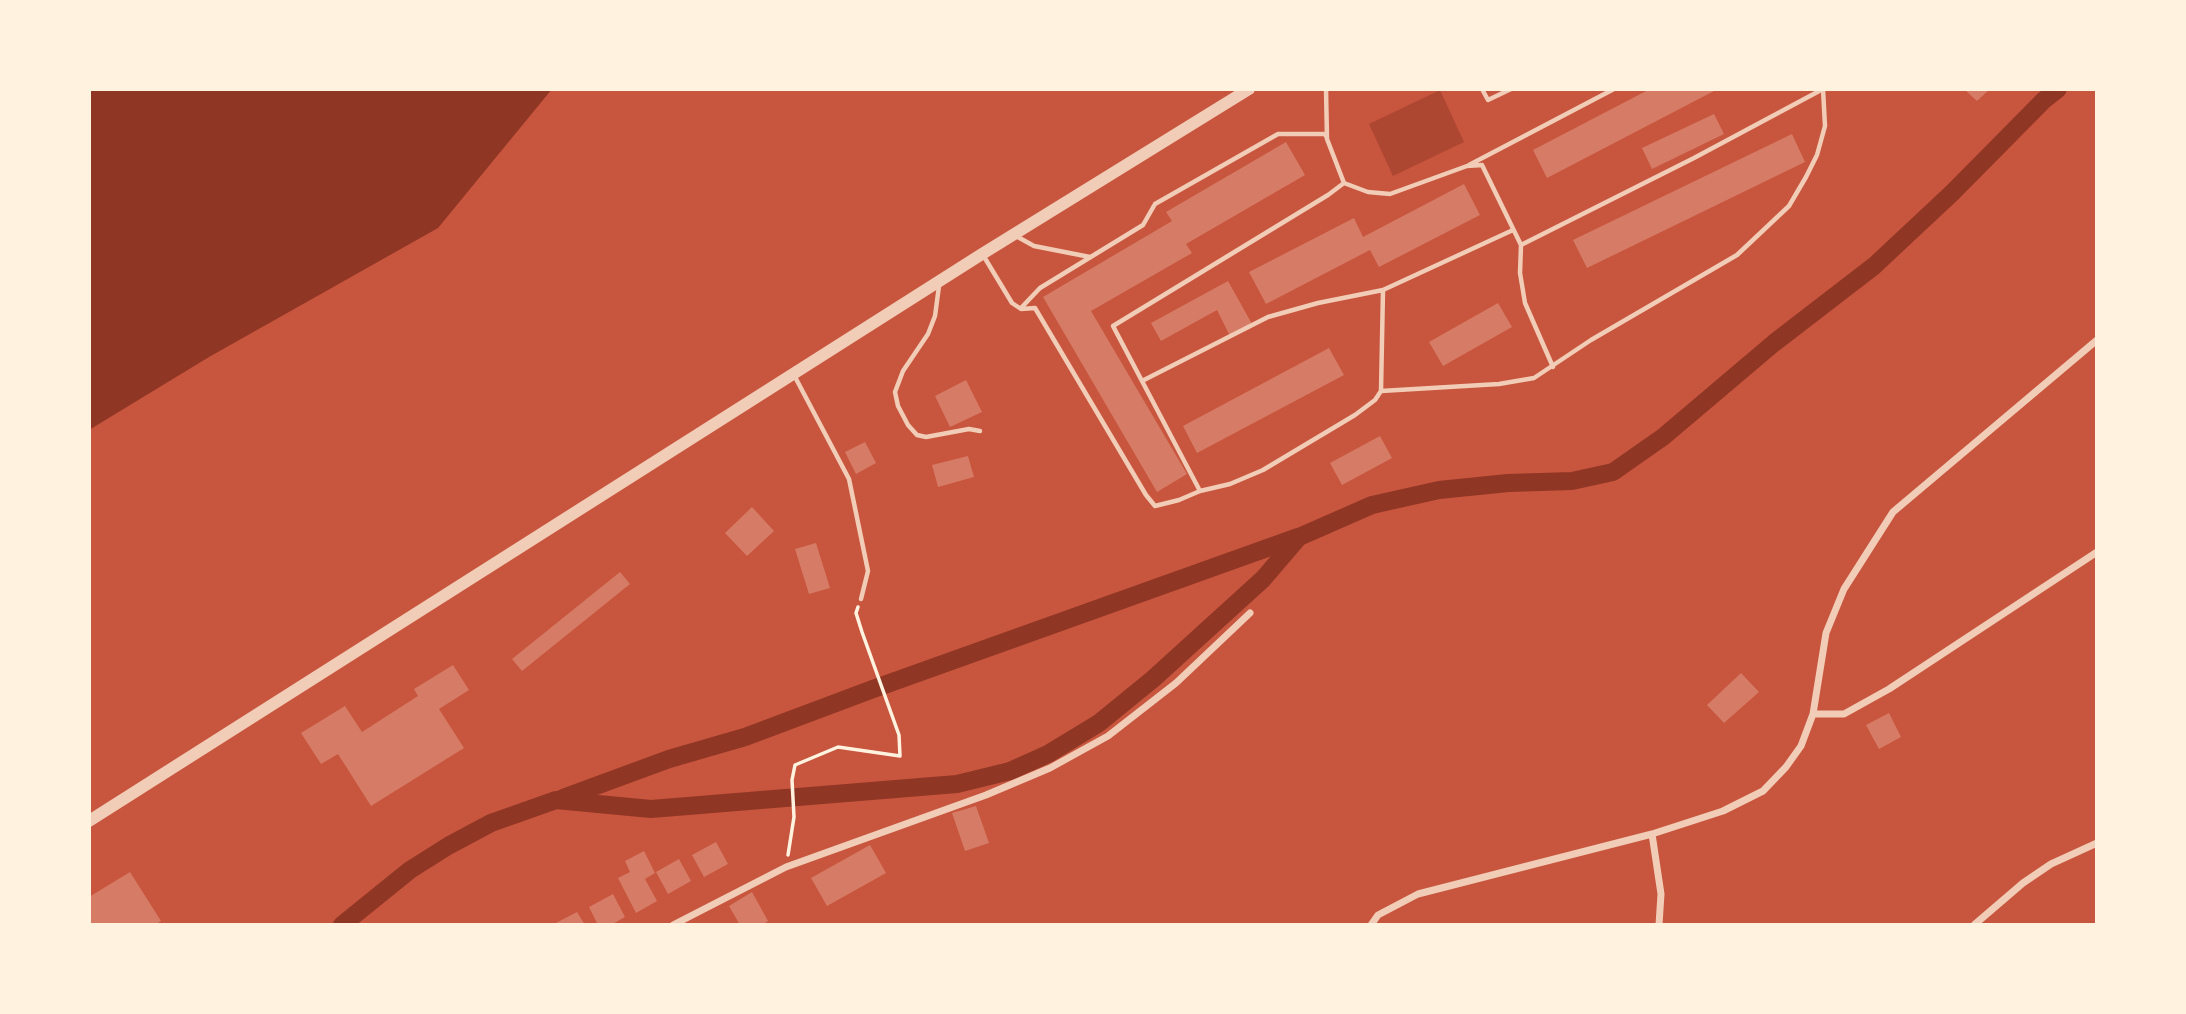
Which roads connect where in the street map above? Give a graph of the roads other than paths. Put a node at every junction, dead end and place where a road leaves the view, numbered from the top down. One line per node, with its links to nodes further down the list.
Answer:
1 (1250, 89): 11 (street)
2 (1326, 89): 7 (lane)
3 (1482, 89): 4 (lane)
4 (1511, 89)
5 (1614, 89): 8 (lane)
6 (1823, 89): 12 (lane); 19 (lane)
7 (1327, 139): 9 (lane); 14 (lane)
8 (1467, 166): 9 (lane); 10 (lane)
9 (1344, 183): 21 (lane)
10 (1513, 230): 12 (lane); 16 (lane)
11 (1015, 235): 13 (street); 14 (lane)
12 (1521, 245): 19 (lane)
13 (982, 254): 15 (street); 17 (lane)
14 (1090, 257): 17 (lane)
15 (940, 282): 20 (street); 23 (lane)
16 (1383, 290): 21 (lane); 22 (lane)
17 (1021, 309): 24 (lane)
18 (2097, 340): 28 (street)
19 (1553, 367): 22 (lane)
20 (794, 375): 26 (lane); 29 (street)
21 (1142, 382): 24 (lane)
22 (1381, 391): 24 (lane)
23 (980, 431)
24 (1200, 491)
25 (2097, 552): 28 (street)
26 (861, 599)
27 (1250, 613): 32 (street)
28 (1813, 714): 30 (street)
29 (89, 821)
30 (1652, 834): 33 (street); 34 (street)
31 (2097, 844): 35 (street)
32 (673, 925)
33 (1371, 925)
34 (1660, 925)
35 (1975, 925)

